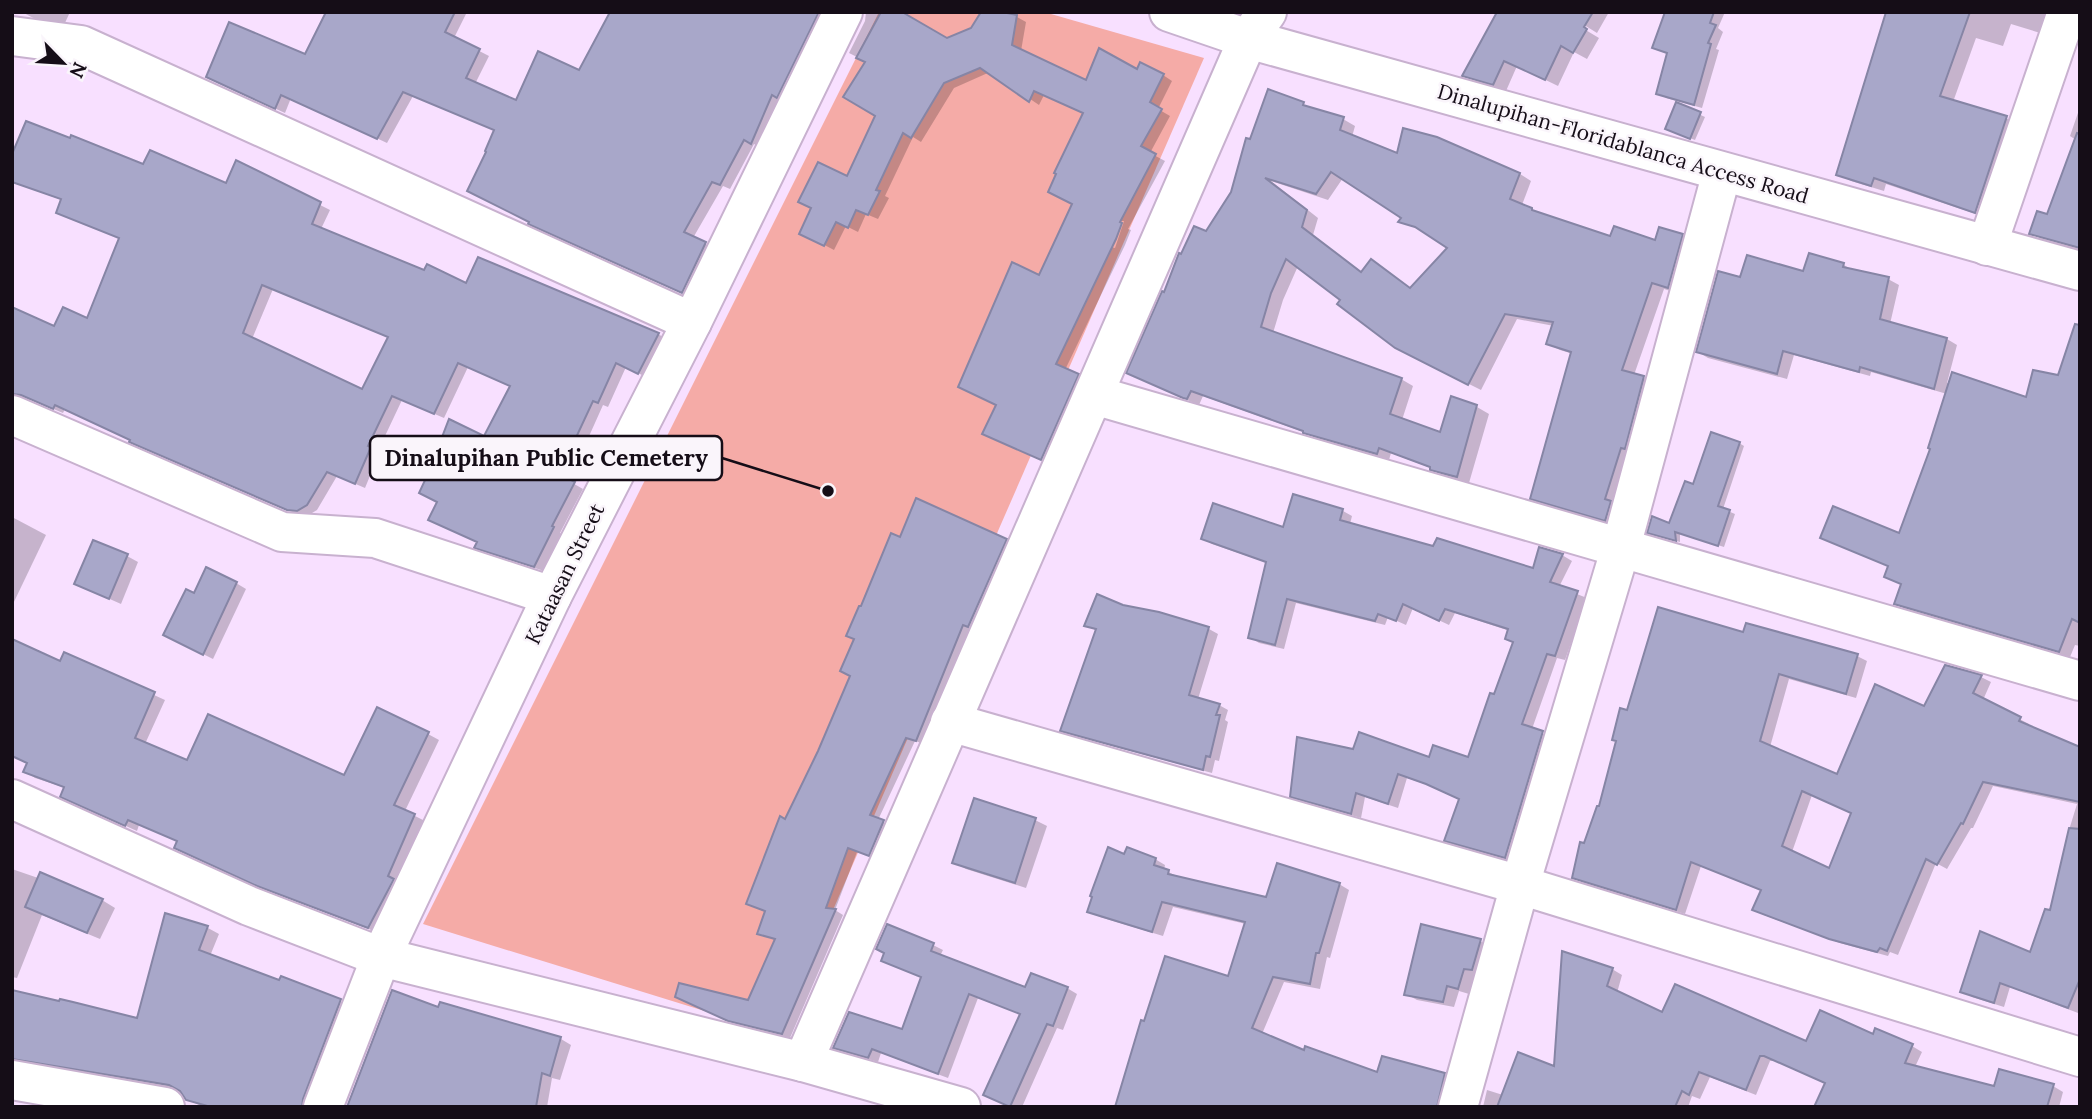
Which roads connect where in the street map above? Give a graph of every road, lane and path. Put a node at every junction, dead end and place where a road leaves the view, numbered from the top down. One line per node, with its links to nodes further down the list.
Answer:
1 (844, 12): 9 (street, Kataasan Street)
2 (1169, 12): 4 (street, Dinalupihan-Floridablanca Access Road)
3 (2067, 12): 7 (street)
4 (1258, 26): 6 (street, Dinalupihan-Floridablanca Access Road); 10 (street)
5 (12, 36): 9 (street)
6 (1721, 172): 7 (street, Dinalupihan-Floridablanca Access Road); 12 (street)
7 (1987, 246): 8 (street, Dinalupihan-Floridablanca Access Road)
8 (2080, 271)
9 (692, 322): 13 (street, Kataasan Street)
10 (1094, 395): 12 (street); 15 (street)
11 (12, 415): 13 (street)
12 (1621, 547): 14 (street); 17 (street)
13 (552, 596): 18 (street, Kataasan Street)
14 (2080, 681)
15 (950, 722): 17 (street); 20 (street)
16 (12, 799): 18 (street)
17 (1520, 884): 19 (street); 25 (street)
18 (381, 957): 20 (street); 23 (street, Kataasan Street)
19 (2080, 1057)
20 (803, 1062): 24 (street)
21 (12, 1080): 22 (street)
22 (165, 1107)
23 (323, 1107)
24 (961, 1107)
25 (1458, 1107)

